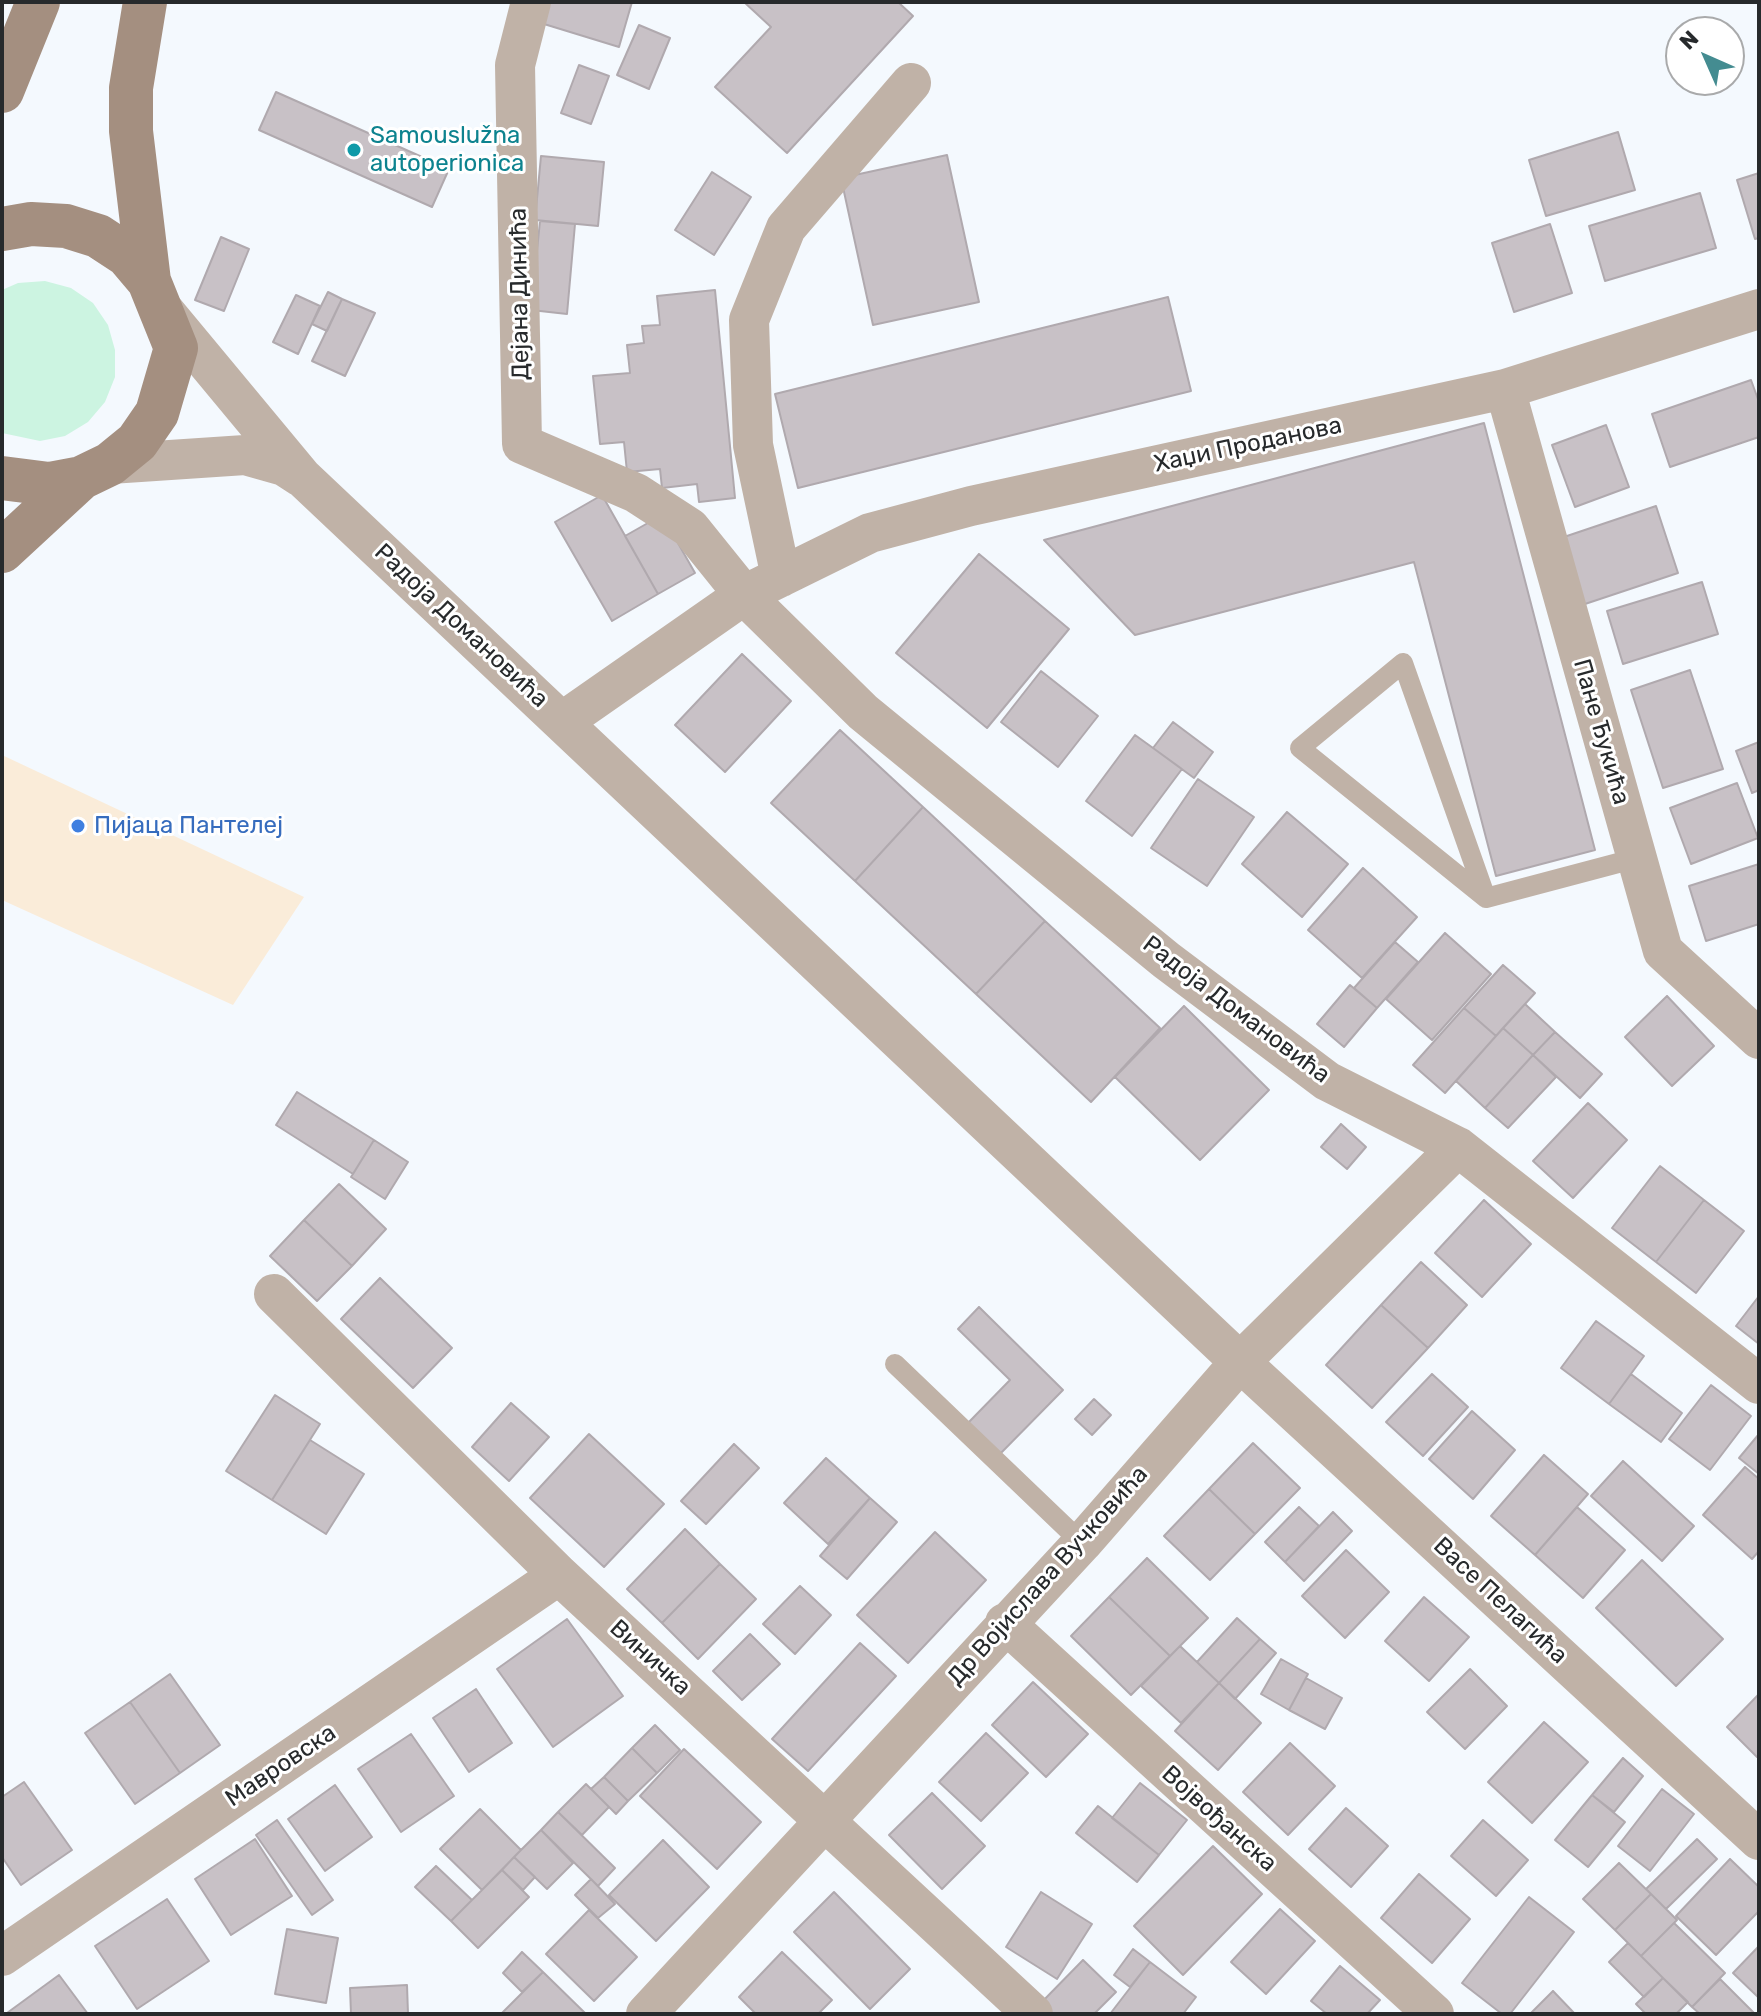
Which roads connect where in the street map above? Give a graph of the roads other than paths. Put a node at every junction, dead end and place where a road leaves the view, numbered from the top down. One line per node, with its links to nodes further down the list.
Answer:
1 (145, 2): 8 (main road)
2 (531, 2): 11 (street, Дејана Динића)
3 (37, 5): 4 (main road); 6 (main road)
4 (2, 58)
5 (911, 83): 16 (street)
6 (2, 91)
7 (2, 229): 8 (main road)
8 (157, 297): 12 (main road); 13 (street, Радоја Домановића)
9 (1759, 309): 10 (street, Хаџи Проданова)
10 (1505, 389): 16 (street, Хаџи Проданова); 19 (street, Пане Ђукића)
11 (522, 444): 17 (street, Радоја Домановића)
12 (95, 471): 13 (street, Радоја Домановића); 14 (main road); 15 (main road)
13 (302, 477): 18 (street, Радоја Домановића)
14 (2, 478)
15 (2, 551)
16 (781, 577): 17 (street, Хаџи Проданова)
17 (744, 595): 18 (street, Радоја Домановића); 22 (street, Радоја Домановића)
18 (562, 722): 24 (street, Васе Пелагића)
19 (1637, 858): 20 (lane); 21 (street, Пане Ђукића)
20 (1486, 898): 20 (lane)
21 (1759, 1039)
22 (1458, 1147): 24 (street, Др Војислава Вучковића); 26 (street, Радоја Домановића)
23 (274, 1294): 28 (street, Виничка)
24 (1240, 1362): 27 (street, Др Војислава Вучковића); 31 (street, Васе Пелагића)
25 (895, 1364): 27 (lane)
26 (1759, 1384)
27 (1082, 1543): 29 (street, Др Војислава Вучковића)
28 (559, 1575): 30 (street, Виничка); 32 (street, Мавровска)
29 (1005, 1623): 30 (street, Др Војислава Вучковића); 35 (street, Војвођанска)
30 (826, 1819): 33 (street, Др Војислава Вучковића); 34 (street, Виничка)
31 (1759, 1840)
32 (2, 1956)
33 (646, 2014)
34 (1033, 2014)
35 (1434, 2014)

